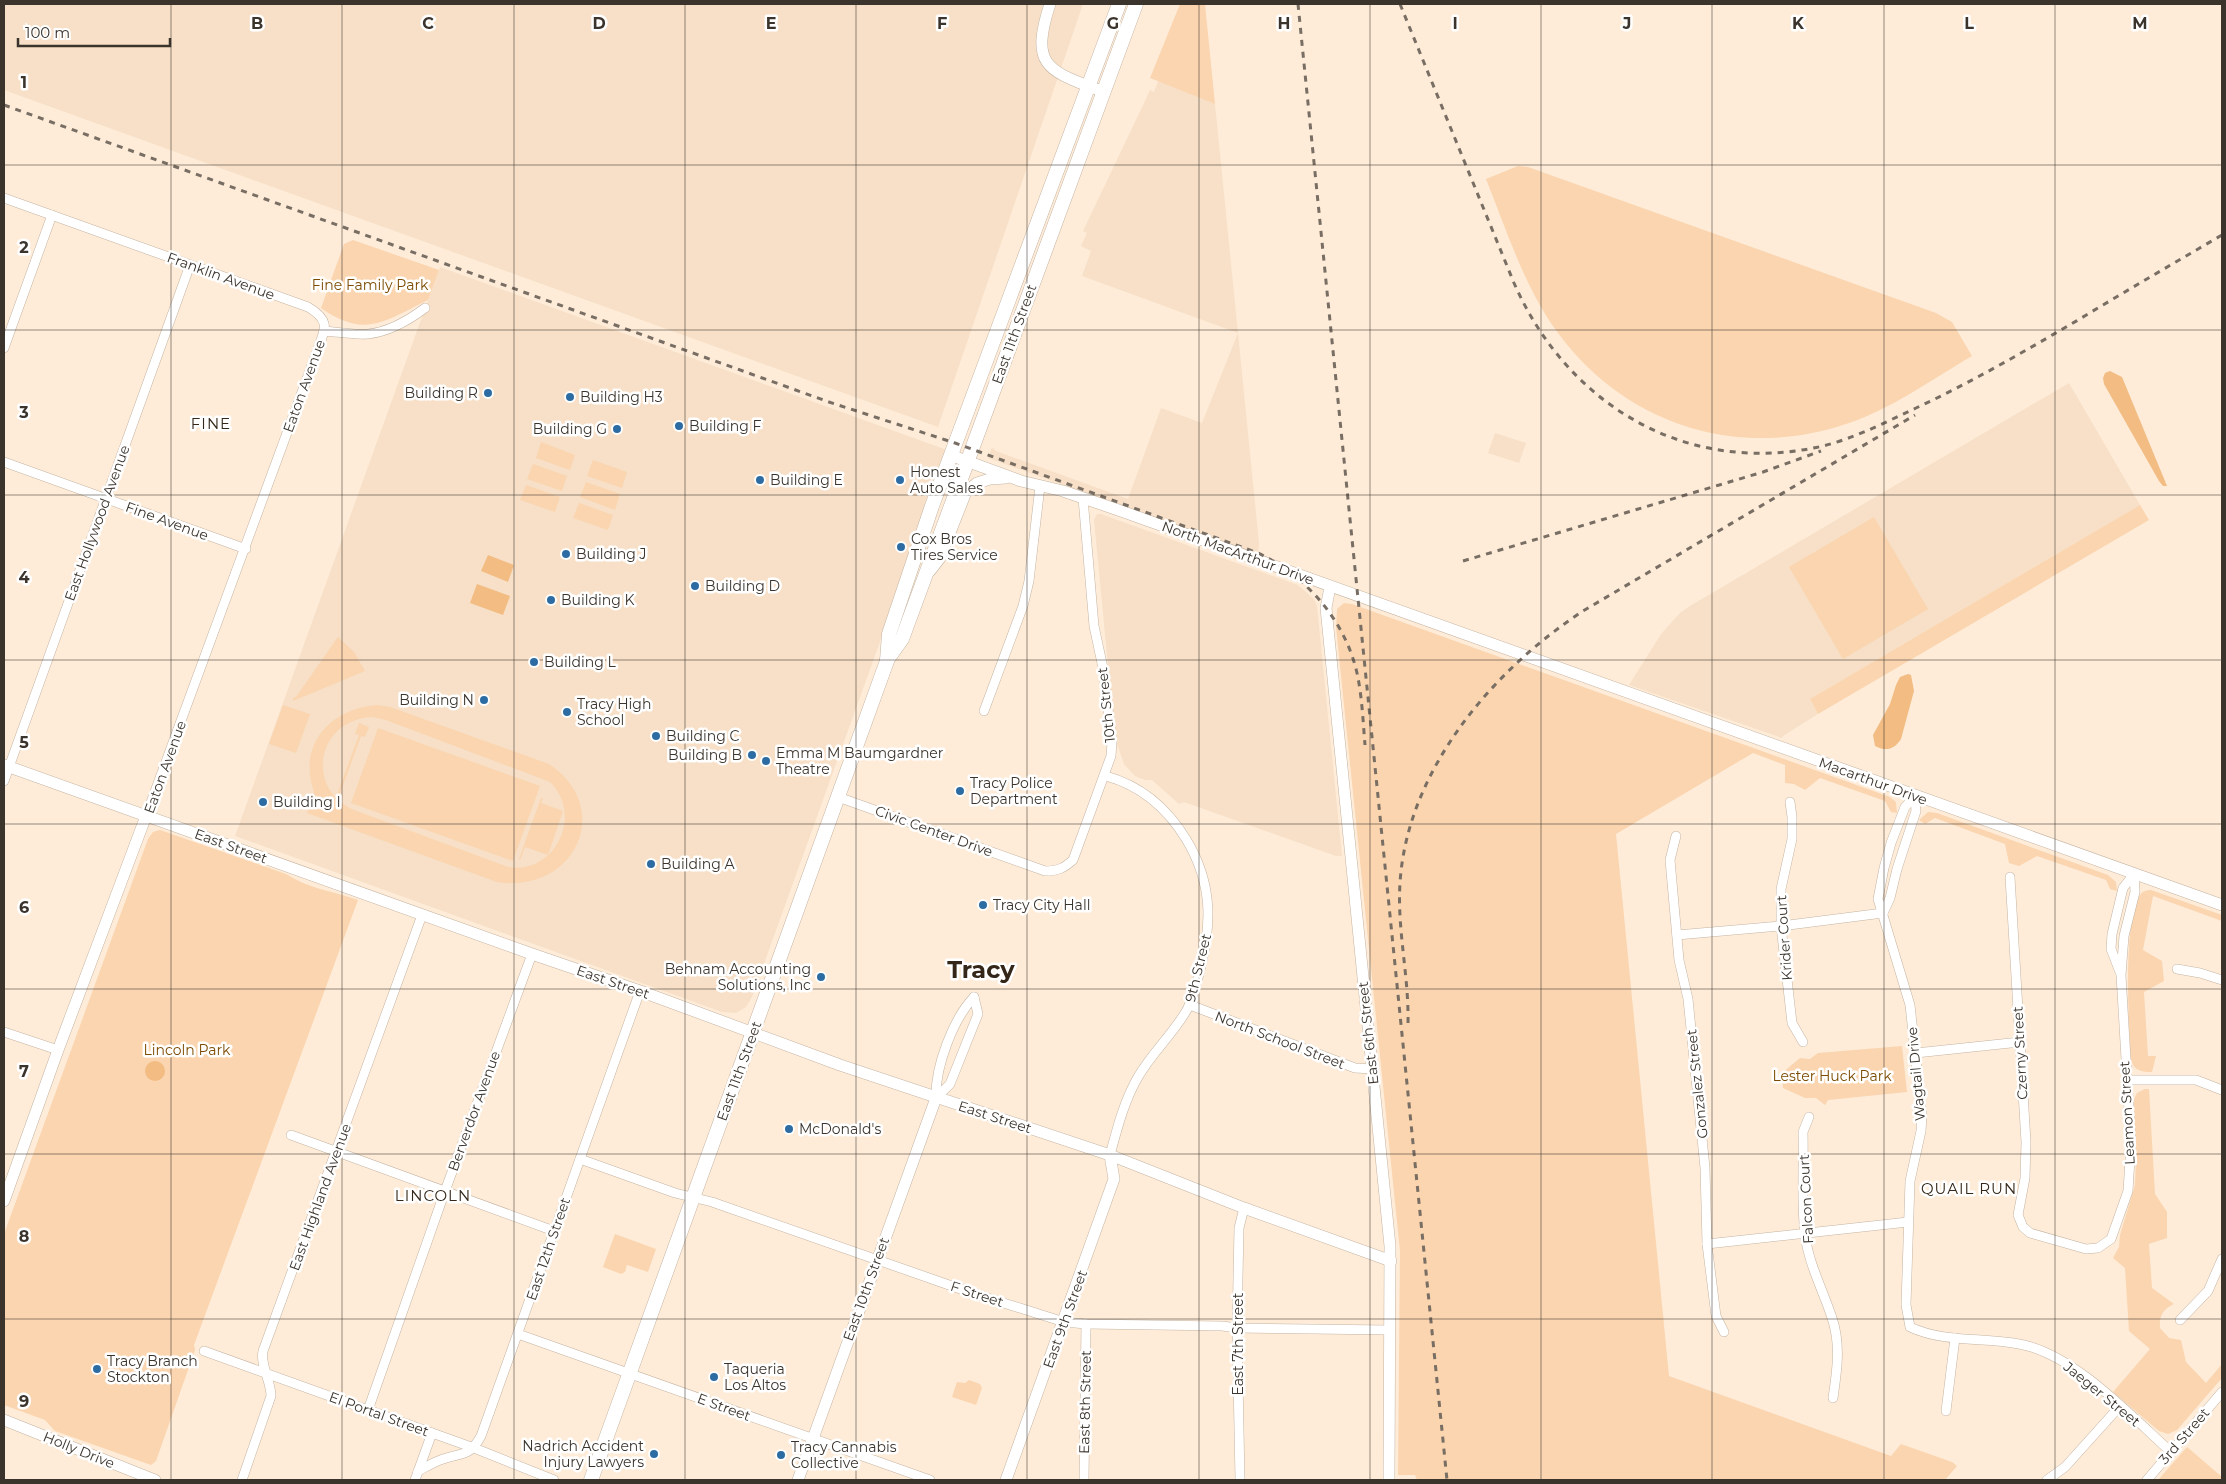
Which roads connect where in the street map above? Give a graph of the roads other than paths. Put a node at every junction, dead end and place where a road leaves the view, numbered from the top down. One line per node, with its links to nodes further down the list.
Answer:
1 (1050, 4): 4 (street)
2 (1120, 4): 4 (main road, East 11th Street)
3 (1136, 4): 5 (main road, East 11th Street)
4 (1088, 86): 5 (street); 12 (main road, East 11th Street)
5 (1104, 92): 14 (main road, East 11th Street)
6 (4, 198): 7 (street, Franklin Avenue)
7 (52, 215): 8 (street, Franklin Avenue); 11 (street)
8 (190, 265): 10 (street, Franklin Avenue); 18 (street, East Hollywood Avenue)
9 (425, 308): 10 (street)
10 (324, 331): 19 (street, Eaton Avenue)
11 (4, 348)
12 (950, 456): 14 (street, North MacArthur Drive); 23 (main road, East 11th Street)
13 (4, 462): 18 (street, Fine Avenue)
14 (968, 462): 15 (street, North MacArthur Drive); 20 (main road, East 11th Street)
15 (1010, 477): 16 (street, North MacArthur Drive); 20 (street)
16 (1040, 486): 17 (street, North MacArthur Drive); 24 (street)
17 (1083, 498): 21 (street, North MacArthur Drive); 26 (street, 10th Street)
18 (106, 499): 19 (street, Fine Avenue); 25 (street, East Hollywood Avenue)
19 (246, 549): 31 (street, Eaton Avenue)
20 (923, 581): 23 (main road, East 11th Street)
21 (1330, 587): 22 (street, North MacArthur Drive); 52 (street, East 6th Street)
22 (1524, 656): 28 (street, Macarthur Drive)
23 (887, 661): 29 (main road, East 11th Street)
24 (984, 711)
25 (6, 766): 27 (street, East Hollywood Avenue); 31 (street, East Street)
26 (1106, 776): 33 (street, 10th Street); 45 (street, 9th Street)
27 (4, 782)
28 (1915, 796): 34 (street, Macarthur Drive); 37 (street); 37 (street, Wagtail Drive)
29 (838, 797): 33 (street, Civic Center Drive); 47 (main road, East 11th Street)
30 (1790, 802): 39 (street, Krider Court)
31 (146, 816): 38 (street, East Street); 50 (street, Eaton Avenue)
32 (1676, 836): 40 (street, Gonzalez Street)
33 (1030, 867)
34 (2134, 874): 36 (street, Macarthur Drive); 53 (street, Leamon Street)
35 (2010, 878): 49 (street, Czerny Street)
36 (2222, 905)
37 (1883, 913): 39 (street); 51 (street, Wagtail Drive)
38 (422, 915): 41 (street, East Street); 58 (street, East Highland Avenue)
39 (1781, 926): 40 (street); 48 (street, Krider Court)
40 (1677, 935): 68 (street, Gonzalez Street)
41 (532, 954): 44 (street, East Street); 61 (street, Berverdor Avenue)
42 (2177, 969): 43 (street)
43 (2222, 980)
44 (640, 992): 47 (street, East Street); 60 (street, East 12th Street)
45 (1190, 1005): 52 (street, North School Street); 59 (street, 9th Street)
46 (4, 1032): 50 (street)
47 (753, 1034): 55 (street, East Street); 62 (main road, East 11th Street)
48 (1803, 1042)
49 (2020, 1042): 51 (street); 69 (street, Czerny Street)
50 (58, 1050): 63 (street, Eaton Avenue)
51 (1916, 1052): 65 (street, Wagtail Drive)
52 (1372, 1069): 72 (street, East 6th Street)
53 (2127, 1080): 54 (street); 69 (street, Leamon Street)
54 (2222, 1090)
55 (936, 1098): 55 (street, East 10th Street); 59 (street, East Street); 71 (street, East 10th Street)
56 (1809, 1116): 67 (street, Falcon Court)
57 (291, 1135): 58 (street)
58 (336, 1152): 61 (street); 84 (street, East Highland Avenue)
59 (1110, 1155): 64 (street, East Street); 75 (street, East 9th Street)
60 (580, 1159): 62 (street, F Street); 66 (street, East 12th Street)
61 (445, 1191): 66 (street); 89 (street, Berverdor Avenue)
62 (694, 1198): 71 (street, F Street); 85 (main road, East 11th Street)
63 (4, 1202)
64 (1244, 1208): 72 (street, East Street); 78 (street, East 7th Street)
65 (1908, 1222): 67 (street); 77 (street, Wagtail Drive)
66 (554, 1231): 81 (street, East 12th Street)
67 (1805, 1235): 68 (street); 87 (street, Falcon Court)
68 (1707, 1244): 80 (street, Gonzalez Street)
69 (2104, 1246)
70 (2222, 1259): 73 (street)
71 (876, 1260): 75 (street, F Street); 93 (street, East 10th Street)
72 (1391, 1261): 79 (street, East 6th Street)
73 (2218, 1279): 74 (street)
74 (2180, 1320)
75 (1064, 1322): 76 (street, F Street); 104 (street, East 9th Street)
76 (1086, 1324): 78 (street, F Street); 105 (street, East 8th Street)
77 (1910, 1327): 82 (street, Jaeger Street)
78 (1237, 1328): 79 (street, F Street); 106 (street, East 7th Street)
79 (1390, 1330): 107 (street, East 6th Street)
80 (1724, 1332)
81 (518, 1334): 85 (street, E Street); 94 (street, East 12th Street)
82 (1955, 1338): 88 (street, Jaeger Street); 90 (street)
83 (204, 1351): 84 (street, El Portal Street)
84 (267, 1374): 89 (street, El Portal Street); 98 (street, East Highland Avenue)
85 (630, 1374): 93 (street, E Street); 101 (main road, East 11th Street)
86 (2222, 1392): 95 (street, 3rd Street)
87 (1833, 1398)
88 (2120, 1406): 95 (street, Jaeger Street); 108 (street)
89 (368, 1410): 92 (street, El Portal Street)
90 (1946, 1411)
91 (4, 1420): 97 (street, Holly Drive)
92 (432, 1433): 94 (street, El Portal Street); 96 (street)
93 (812, 1438): 102 (street, East 10th Street); 103 (street, E Street)
94 (474, 1448): 96 (street); 100 (street, El Portal Street)
95 (2171, 1452): 109 (street, 3rd Street)
96 (418, 1471): 99 (street)
97 (155, 1480)
98 (242, 1480)
99 (415, 1480)
100 (554, 1480)
101 (591, 1480)
102 (798, 1480)
103 (930, 1480)
104 (1006, 1480)
105 (1084, 1480)
106 (1240, 1480)
107 (1389, 1480)
108 (2047, 1480)
109 (2147, 1480)

